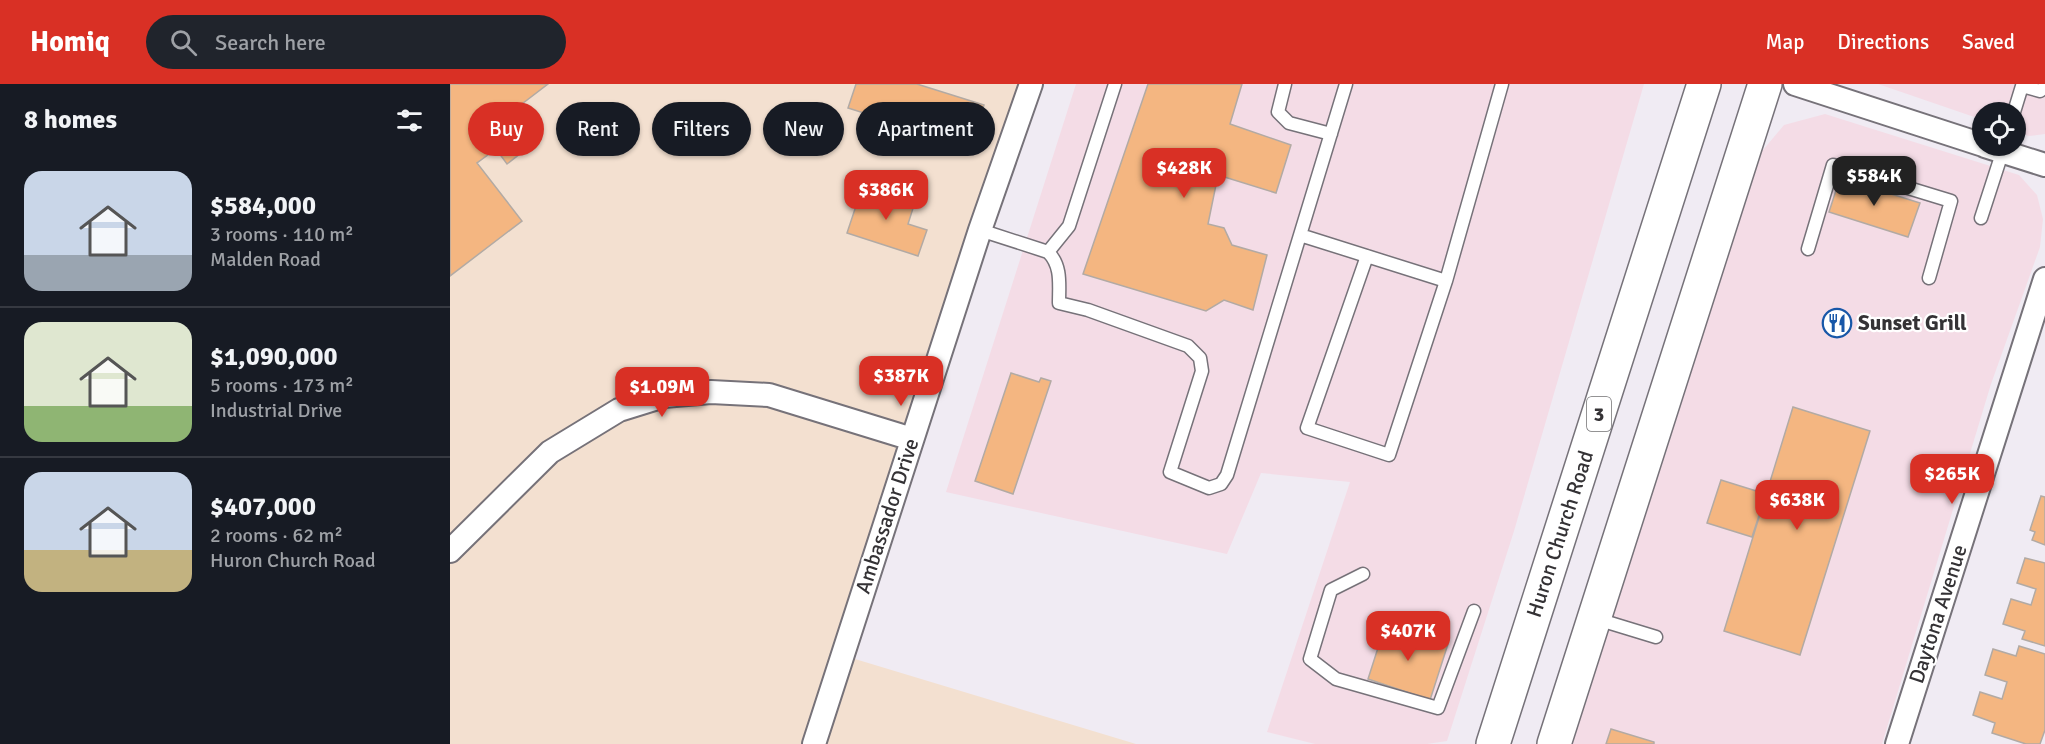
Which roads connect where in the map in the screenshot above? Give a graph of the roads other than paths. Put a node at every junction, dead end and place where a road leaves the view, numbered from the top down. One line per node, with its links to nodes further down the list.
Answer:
1 (1031, 84): 17 (street, Ambassador Drive)
2 (1115, 84): 20 (lane)
3 (1285, 84): 11 (lane)
4 (1346, 84): 11 (lane)
5 (1502, 84): 24 (lane)
6 (1704, 84): 32 (highway, Huron Church Road / 3)
7 (1765, 84): 29 (highway)
8 (1795, 84): 12 (street)
9 (2045, 87): 10 (lane)
10 (2017, 102)
11 (1331, 134): 18 (lane)
12 (1972, 140)
13 (1992, 156): 16 (lane)
14 (2020, 156): 15 (street)
15 (2045, 165)
16 (1981, 218)
17 (980, 230): 20 (lane); 25 (street, Ambassador Drive)
18 (1300, 235): 20 (lane); 21 (lane)
19 (1808, 249): 22 (lane)
20 (1048, 252)
21 (1367, 256): 24 (lane); 24 (lane)
22 (1929, 278)
23 (2045, 279): 34 (street, Daytona Avenue)
24 (1446, 281)
25 (912, 439): 26 (street); 31 (street, Ambassador Drive)
26 (450, 551)
27 (1363, 574): 28 (lane)
28 (1474, 611)
29 (1594, 619): 30 (lane); 33 (highway)
30 (1656, 637)
31 (814, 744)
32 (1493, 744)
33 (1554, 744)
34 (1897, 744)

